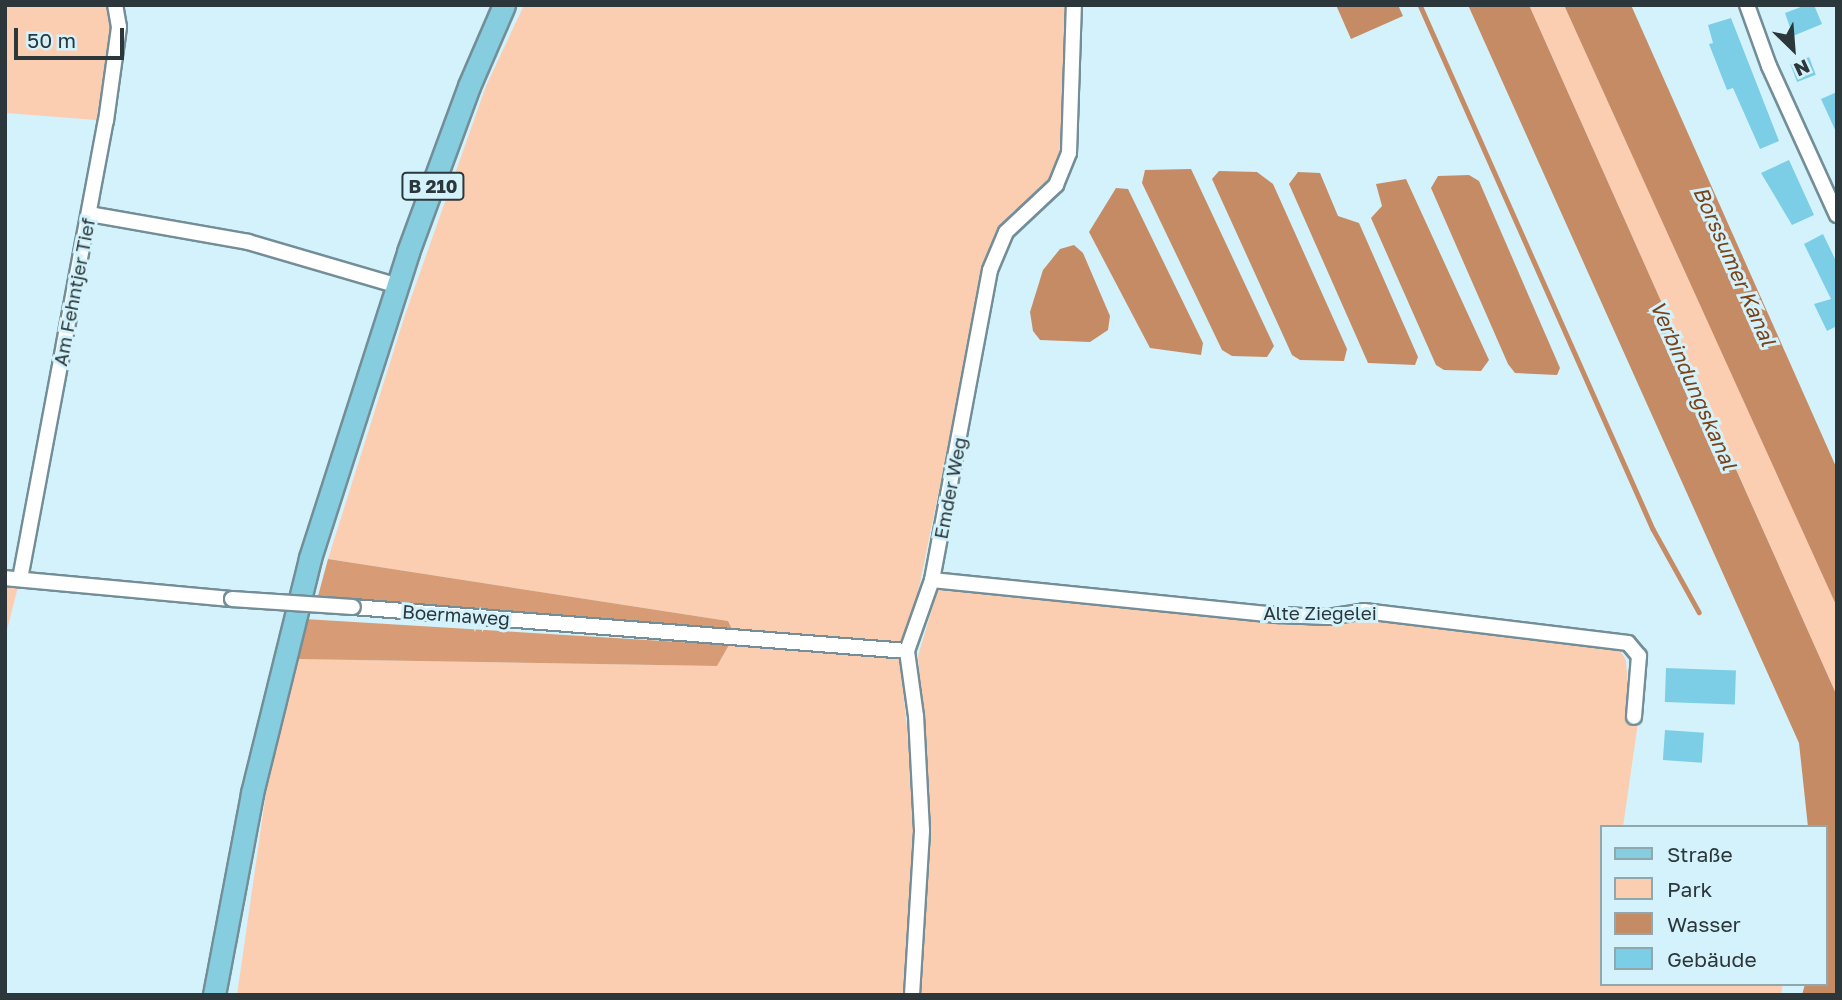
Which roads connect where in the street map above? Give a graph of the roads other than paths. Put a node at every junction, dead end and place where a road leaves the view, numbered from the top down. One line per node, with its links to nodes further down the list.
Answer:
1 (115, 5): 5 (street, Am Fehntjer Tief)
2 (504, 5): 7 (main road, B 210)
3 (1074, 5): 9 (street, Emder Weg)
4 (1747, 5): 6 (street)
5 (90, 214): 7 (street); 8 (street, Am Fehntjer Tief)
6 (1837, 215)
7 (398, 286): 12 (main road, B 210)
8 (13, 578): 10 (street, Boermaweg, bridge)
9 (932, 580): 10 (street, Emder Weg); 11 (street, Alte Ziegelei)
10 (907, 651): 13 (street, Emder Weg)
11 (1634, 718)
12 (214, 995)
13 (912, 995)

